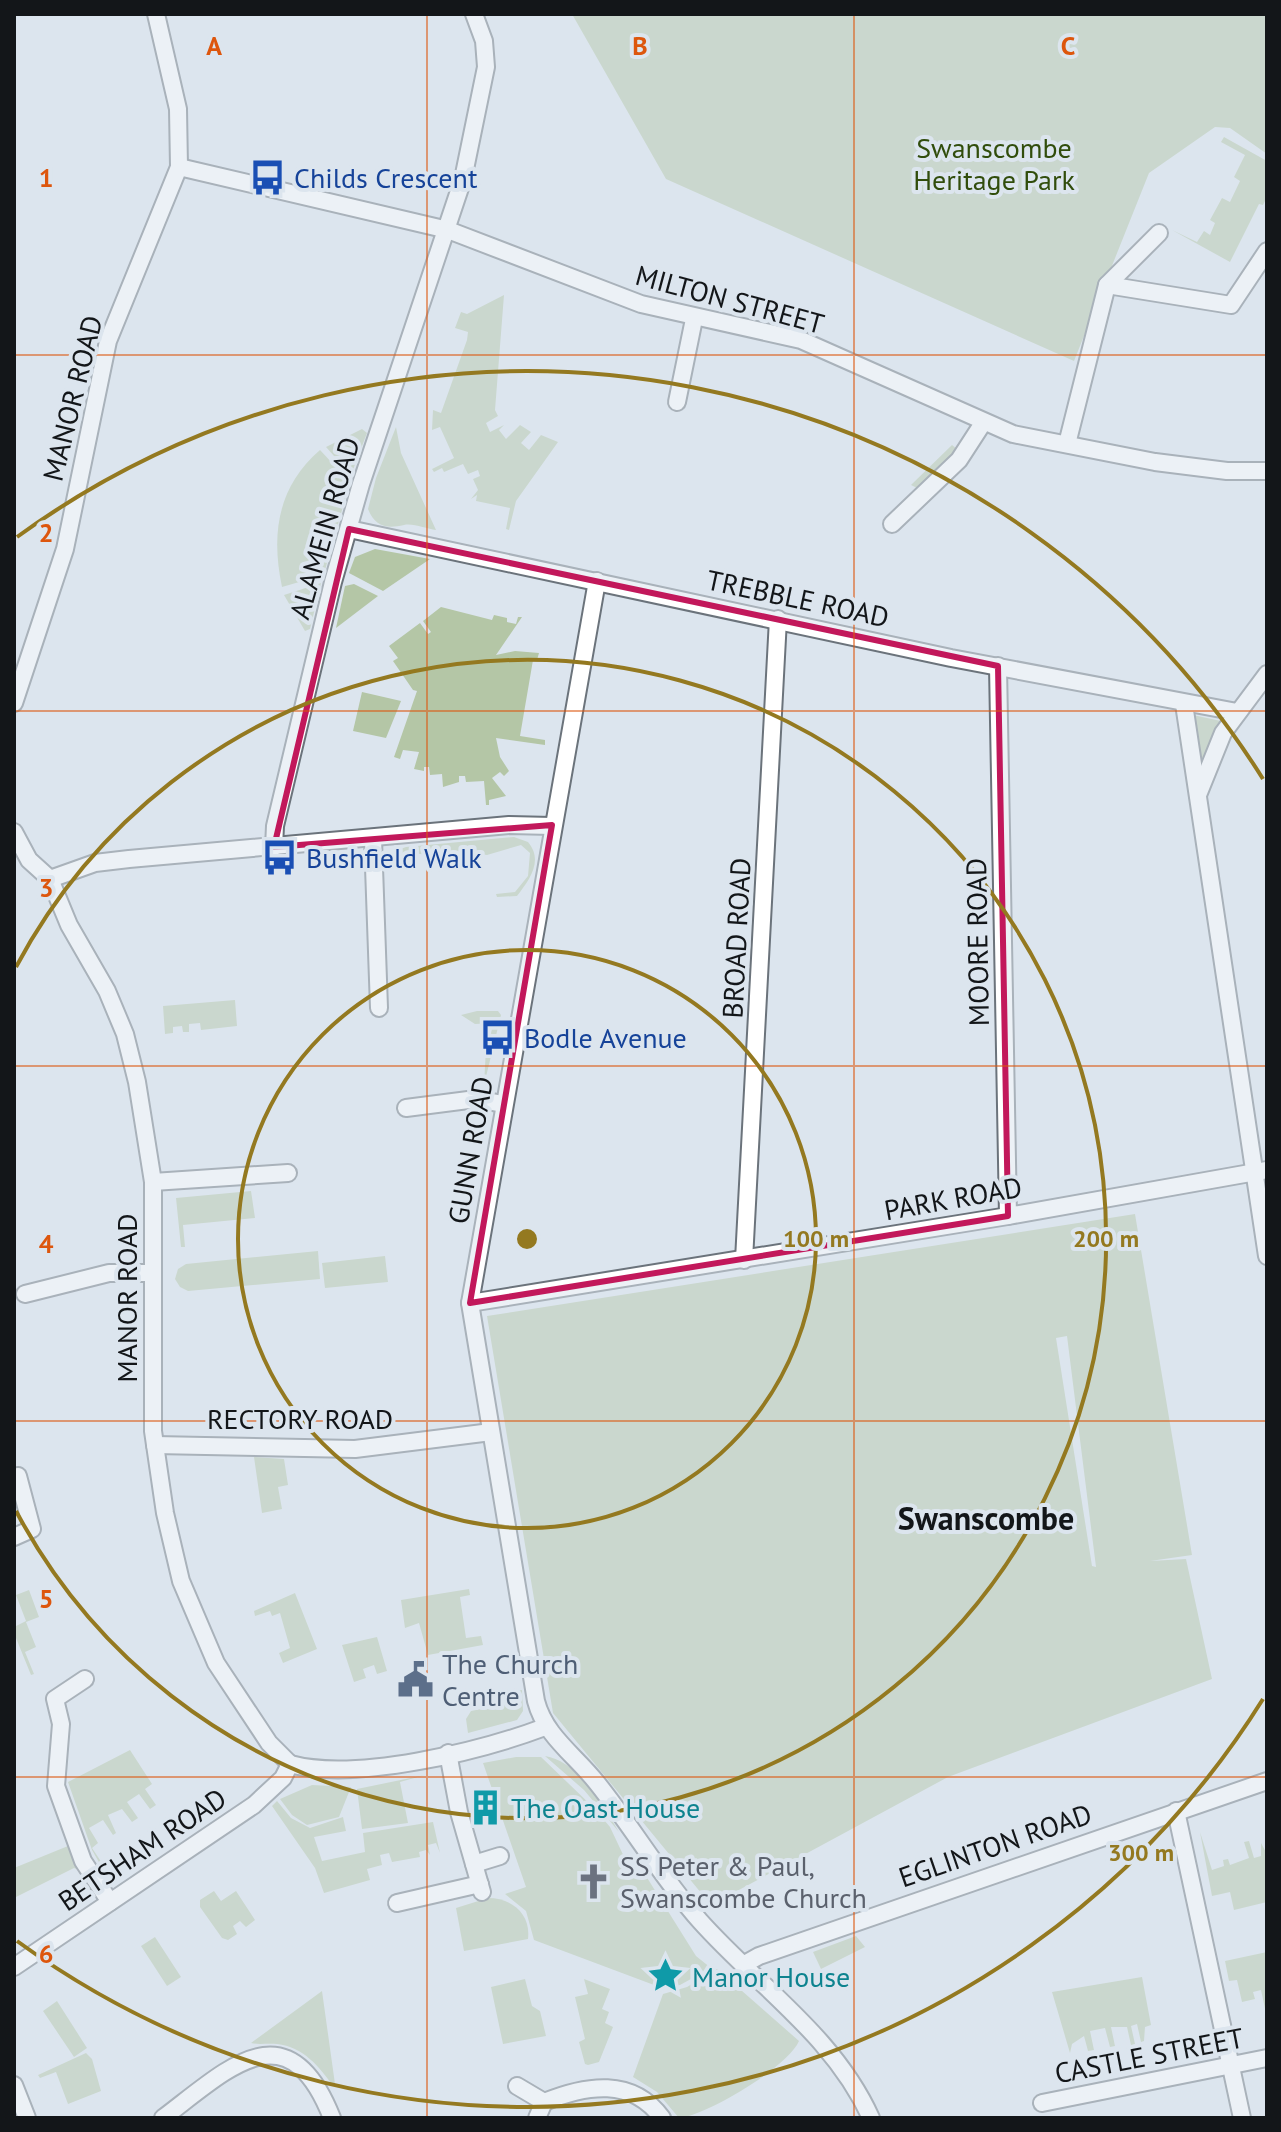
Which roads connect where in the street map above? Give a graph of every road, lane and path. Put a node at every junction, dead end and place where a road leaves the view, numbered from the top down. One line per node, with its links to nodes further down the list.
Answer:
1 (156, 14): 3 (street, MANOR ROAD)
2 (474, 14): 4 (street)
3 (179, 167): 4 (street, MILTON STREET); 19 (street, MANOR ROAD)
4 (448, 230): 8 (street, MILTON STREET); 14 (street, ALAMEIN ROAD)
5 (1159, 233): 7 (street)
6 (1267, 251): 7 (street)
7 (1107, 285): 11 (street)
8 (694, 319): 9 (street); 10 (street, MILTON STREET)
9 (677, 402)
10 (983, 423): 11 (street, MILTON STREET); 13 (street)
11 (1067, 444): 12 (street, MILTON STREET)
12 (1267, 471)
13 (892, 524)
14 (349, 529): 15 (street, TREBBLE ROAD); 26 (street, ALAMEIN ROAD)
15 (597, 581): 16 (street, TREBBLE ROAD); 23 (street, GUNN ROAD)
16 (778, 619): 17 (street, TREBBLE ROAD); 36 (street, BROAD ROAD)
17 (998, 666): 20 (street, TREBBLE ROAD); 34 (street, MOORE ROAD)
18 (1267, 674): 21 (street)
19 (14, 703)
20 (1184, 704): 21 (street, TREBBLE ROAD); 22 (street)
21 (1237, 712): 22 (street)
22 (1198, 796): 31 (street)
23 (552, 826): 25 (street); 29 (street, GUNN ROAD)
24 (14, 832): 27 (street, MANOR ROAD)
25 (373, 839): 26 (street); 28 (street)
26 (274, 847): 27 (street)
27 (50, 879): 33 (street, MANOR ROAD)
28 (379, 1008)
29 (503, 1104): 30 (street); 39 (street, GUNN ROAD)
30 (406, 1108)
31 (1261, 1171): 34 (street, PARK ROAD); 35 (street)
32 (288, 1173): 33 (street)
33 (153, 1182): 37 (street, MANOR ROAD)
34 (1008, 1216): 36 (street, PARK ROAD)
35 (1267, 1256)
36 (744, 1260): 39 (street, PARK ROAD)
37 (151, 1273): 38 (street); 41 (street, MANOR ROAD)
38 (25, 1294)
39 (470, 1303): 40 (street, GUNN ROAD)
40 (491, 1432): 41 (street, RECTORY ROAD); 45 (street, GUNN ROAD)
41 (155, 1445): 47 (street, MANOR ROAD)
42 (18, 1476): 43 (street)
43 (14, 1537)
44 (85, 1679): 52 (street)
45 (545, 1727): 46 (street); 54 (street)
46 (448, 1753): 47 (street); 51 (street)
47 (290, 1764): 52 (street, BETSHAM ROAD)
48 (1267, 1781): 49 (street, EGLINTON ROAD)
49 (1176, 1811): 54 (street, EGLINTON ROAD); 57 (street)
50 (500, 1856): 51 (street)
51 (474, 1864): 53 (street)
52 (110, 1902): 55 (street, BETSHAM ROAD)
53 (397, 1903)
54 (743, 1965): 67 (street)
55 (14, 1967)
56 (1267, 2058): 57 (street, CASTLE STREET)
57 (1231, 2065): 61 (street, CASTLE STREET); 68 (street)
58 (14, 2085): 62 (street)
59 (517, 2086): 60 (street)
60 (544, 2102): 65 (street); 66 (street)
61 (1042, 2103)
62 (27, 2118)
63 (163, 2118): 64 (street)
64 (332, 2118)
65 (537, 2118)
66 (662, 2118)
67 (871, 2118)
68 (1242, 2118)

